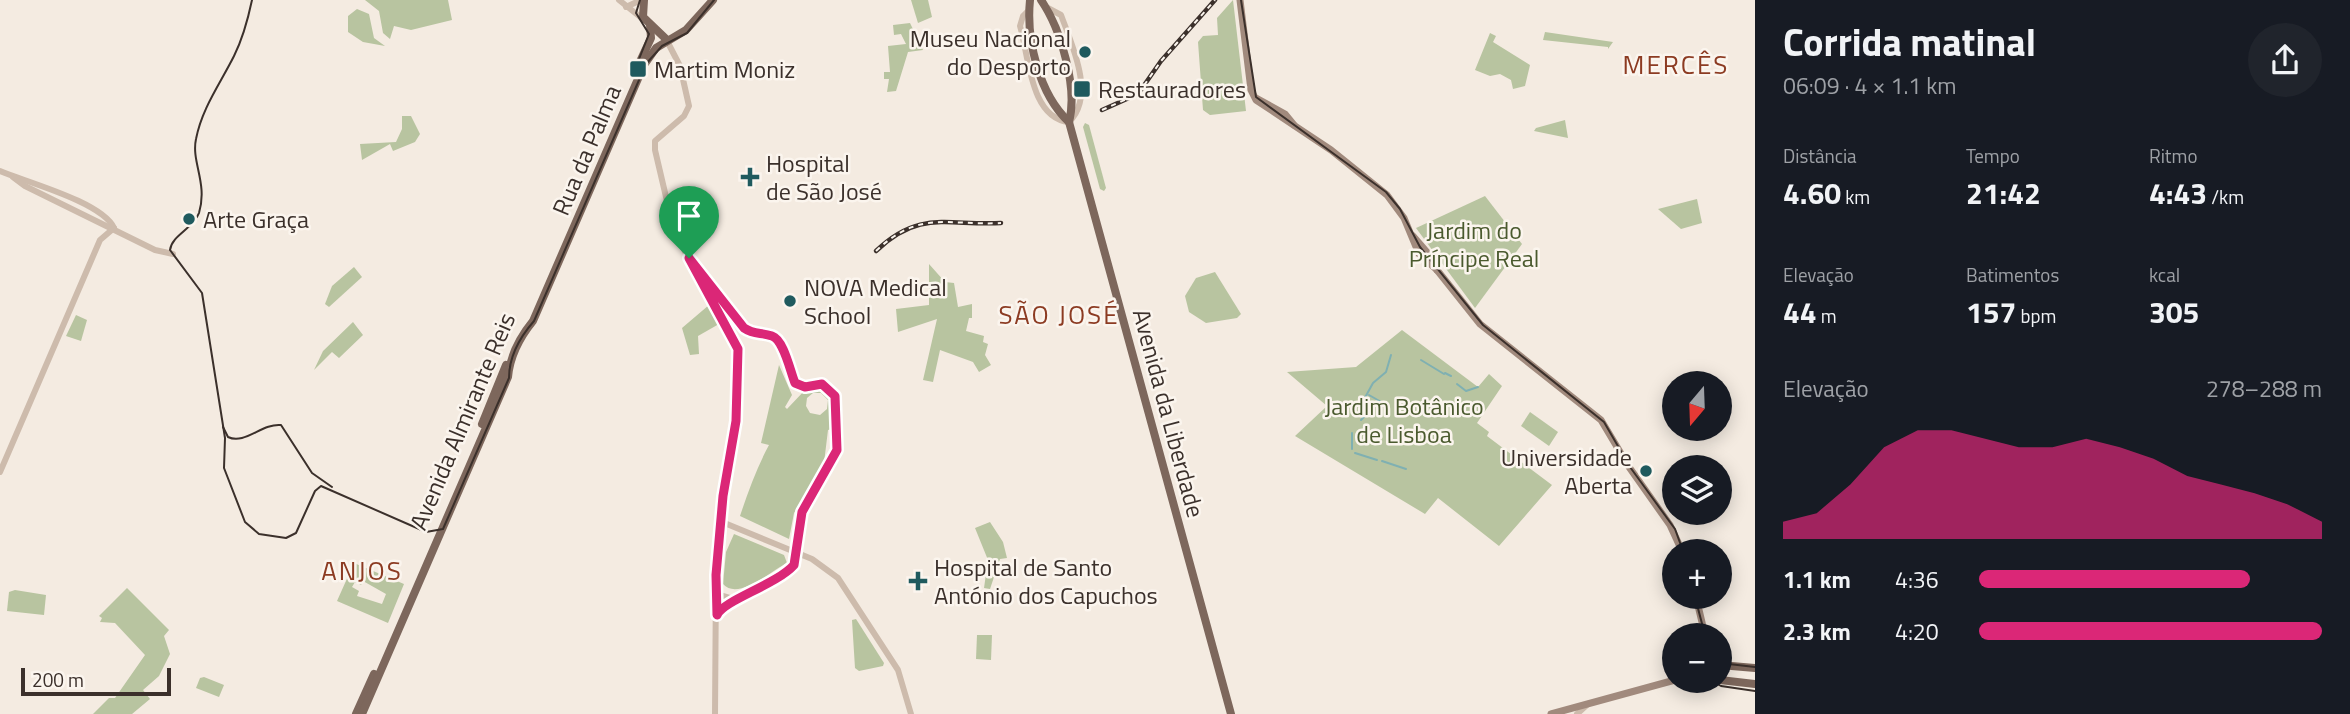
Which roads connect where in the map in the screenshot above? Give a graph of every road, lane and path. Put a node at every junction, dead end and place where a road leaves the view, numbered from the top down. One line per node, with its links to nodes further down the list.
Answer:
1 (619, 0): 7 (street)
2 (643, 0): 7 (street); 8 (main road, Rua da Palma)
3 (713, 0): 9 (main road, Rua da Palma)
4 (1240, 0): 23 (main road)
5 (1043, 4): 6 (main road); 10 (main road)
6 (1030, 5): 10 (main road); 10 (street)
7 (626, 7): 8 (street)
8 (648, 23): 9 (main road); 16 (main road, Rua da Palma)
9 (666, 39): 16 (main road, Rua da Palma); 18 (street)
10 (1069, 122): 39 (main road, Avenida da Liberdade)
11 (0, 171): 12 (street)
12 (13, 177): 13 (street); 14 (street)
13 (93, 218): 14 (street); 15 (street)
14 (114, 228): 15 (street); 17 (street)
15 (100, 240): 20 (street)
16 (562, 246): 19 (main road, Rua da Palma)
17 (173, 254)
18 (689, 258): 21 (street); 24 (street)
19 (556, 260): 22 (main road, Avenida Almirante Reis)
20 (0, 472)
21 (722, 522): 24 (street); 25 (street)
22 (437, 535): 35 (main road, Avenida Almirante Reis); 36 (main road, Avenida Almirante Reis)
23 (1676, 539)
24 (797, 552): 26 (street); 38 (street)
25 (717, 594): 26 (street); 27 (street)
26 (738, 600): 27 (street)
27 (717, 615): 37 (street)
28 (1732, 665): 29 (main road)
29 (1755, 668)
30 (1732, 681): 32 (main road)
31 (1662, 684): 33 (main road)
32 (1754, 684)
33 (1588, 704): 34 (main road); 41 (street)
34 (1567, 712): 40 (main road)
35 (356, 714)
36 (362, 714)
37 (715, 714)
38 (911, 714)
39 (1231, 714)
40 (1551, 714)
41 (1577, 714)

